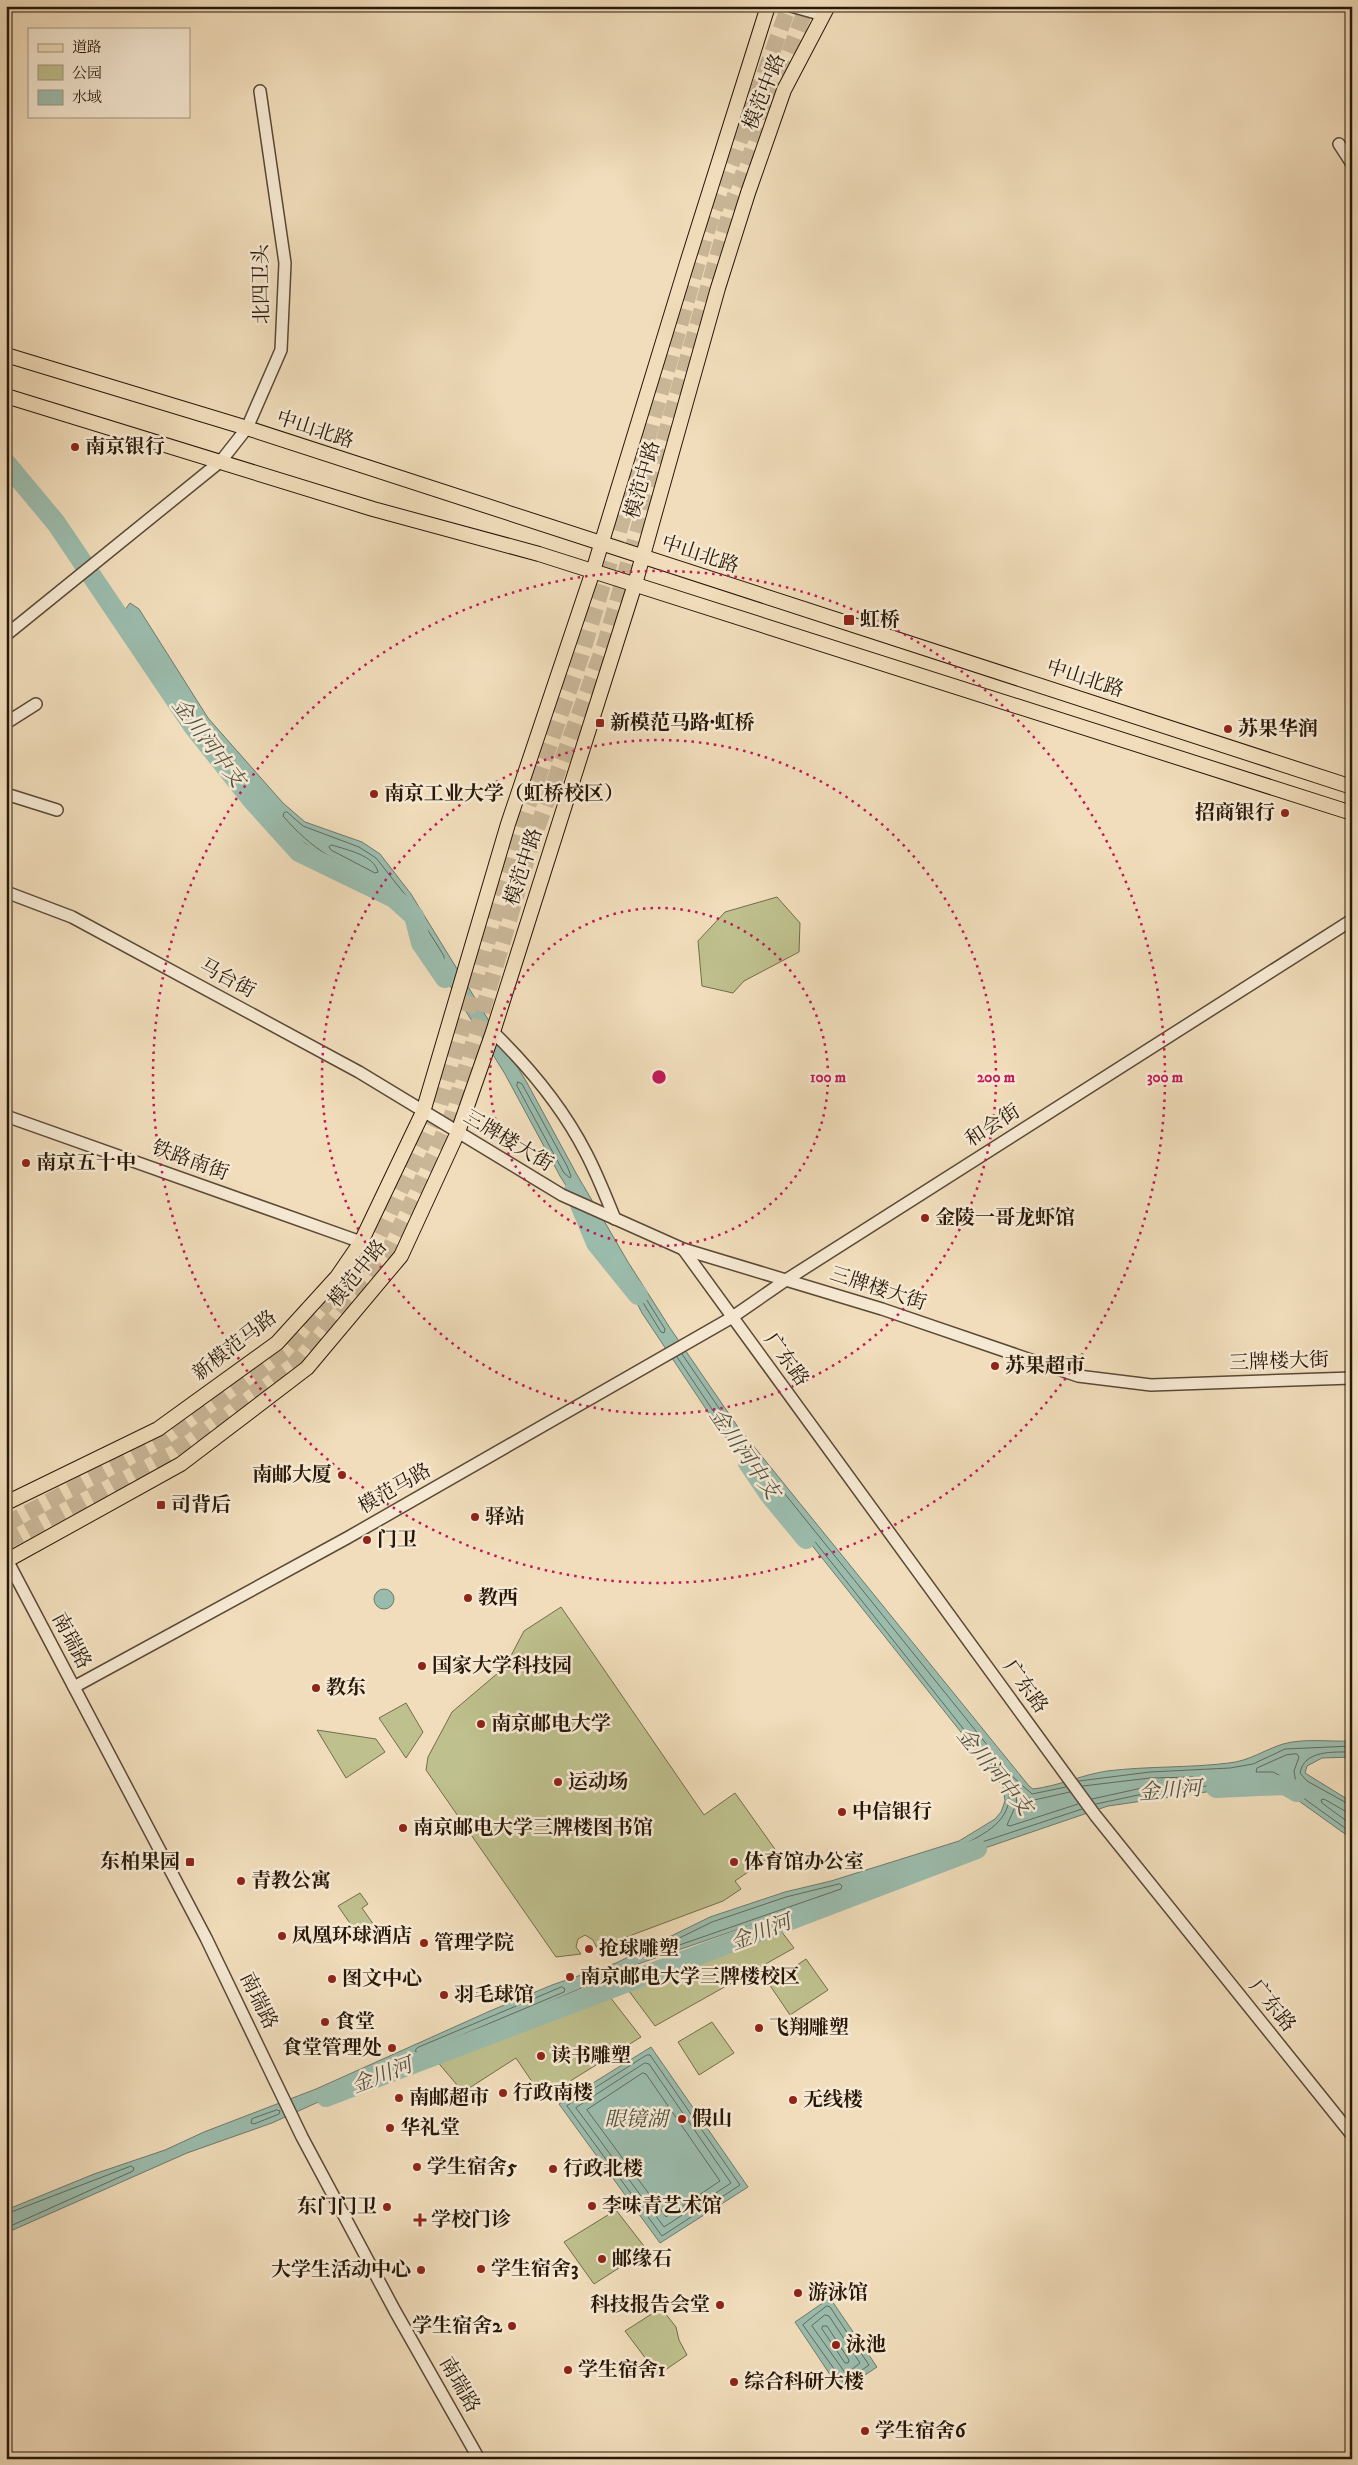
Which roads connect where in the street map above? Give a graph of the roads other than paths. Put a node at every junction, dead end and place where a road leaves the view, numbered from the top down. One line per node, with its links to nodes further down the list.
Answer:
1 (768, 6): 11 (main road, 模范中路)
2 (791, 6): 3 (street)
3 (822, 9): 12 (main road, 模范中路)
4 (260, 91): 9 (street, 北四卫头)
5 (1338, 144): 6 (street)
6 (1352, 164)
7 (6, 355): 9 (main road, 中山北路)
8 (6, 396): 10 (main road)
9 (247, 428): 10 (street, 北四卫头); 11 (main road, 中山北路)
10 (221, 461): 13 (main road); 15 (street, 北四卫头)
11 (601, 544): 12 (main road, 中山北路); 13 (main road, 模范中路)
12 (642, 558): 14 (main road, 模范中路); 18 (main road, 中山北路)
13 (593, 572): 14 (main road); 25 (main road, 模范中路)
14 (634, 584): 21 (main road); 24 (main road, 模范中路)
15 (6, 635)
16 (36, 704): 17 (street)
17 (6, 723)
18 (1352, 787)
19 (6, 794): 20 (street)
20 (57, 810)
21 (1352, 813)
22 (6, 892): 25 (street, 马台街)
23 (1352, 920): 31 (street, 和会街)
24 (493, 1032): 27 (main road, 模范中路); 28 (street)
25 (424, 1112): 27 (street, 三牌楼大街); 29 (main road, 新模范马路)
26 (6, 1116): 29 (street, 铁路南街)
27 (458, 1132): 28 (street, 三牌楼大街); 35 (main road, 模范中路)
28 (616, 1219): 30 (street, 三牌楼大街)
29 (361, 1242): 34 (main road, 新模范马路)
30 (683, 1249): 31 (street, 三牌楼大街); 32 (street, 广东路)
31 (786, 1280): 32 (street, 和会街); 33 (street, 三牌楼大街)
32 (732, 1318): 36 (street, 模范马路); 37 (street, 广东路)
33 (1352, 1378)
34 (6, 1503)
35 (7, 1560): 36 (street, 南瑞路)
36 (74, 1687): 38 (street, 南瑞路)
37 (1352, 2134)
38 (479, 2459)

